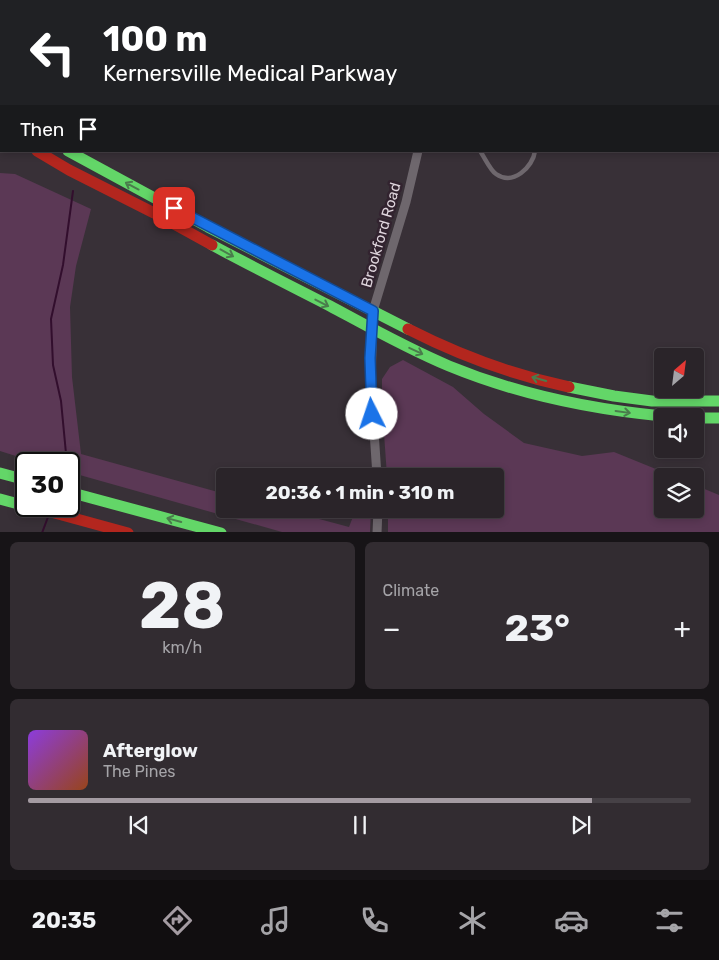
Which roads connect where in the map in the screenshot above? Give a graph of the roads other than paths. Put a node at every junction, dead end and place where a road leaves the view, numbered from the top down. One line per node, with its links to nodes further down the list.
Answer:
1 (39, 152): 7 (main road)
2 (70, 152): 6 (main road, one-way to 2)
3 (418, 152): 8 (street, Brookford Road)
4 (481, 152): 5 (lane)
5 (535, 152)
6 (191, 217): 7 (main road); 8 (main road)
7 (184, 230): 9 (main road, one-way to 9)
8 (373, 311): 9 (street, Brookford Road); 10 (main road, one-way to 8)
9 (372, 330): 12 (main road, one-way to 12); 16 (street, Brookford Road)
10 (586, 392): 11 (main road); 12 (main road)
11 (719, 401)
12 (584, 405): 13 (main road, one-way to 13)
13 (654, 415)
14 (704, 418): 15 (main road)
15 (719, 418)
16 (376, 468)
17 (0, 473): 18 (main road)
18 (15, 477)
19 (80, 495): 25 (main road, one-way to 19)
20 (0, 499): 21 (main road)
21 (15, 503)
22 (70, 517): 24 (main road)
23 (378, 518): 26 (street)
24 (128, 532)
25 (221, 532)
26 (377, 532)

